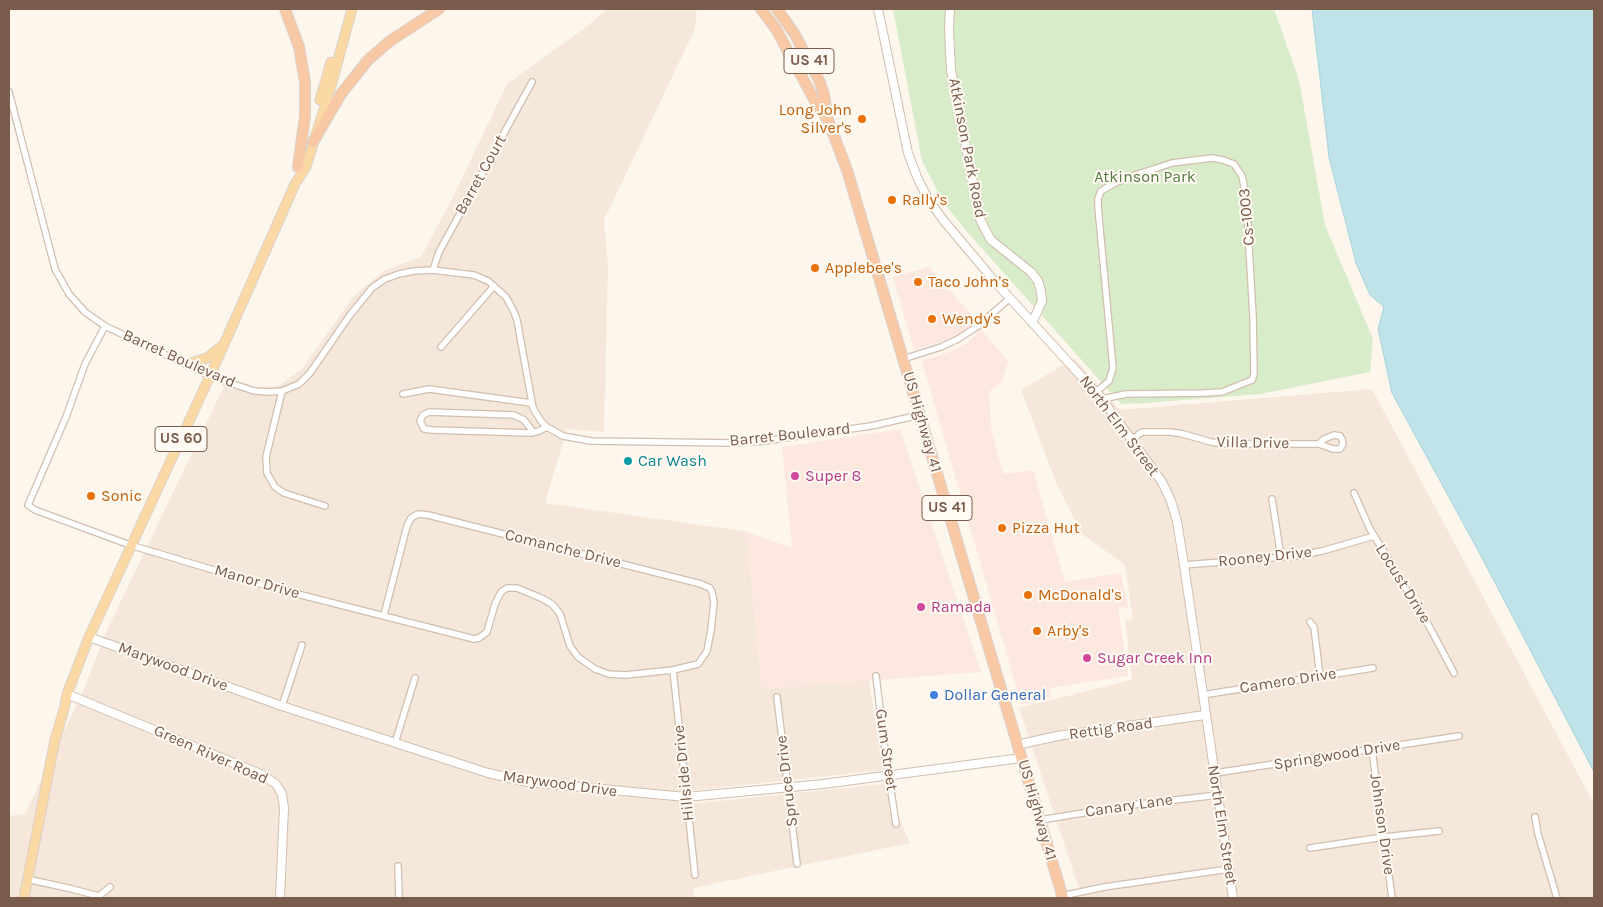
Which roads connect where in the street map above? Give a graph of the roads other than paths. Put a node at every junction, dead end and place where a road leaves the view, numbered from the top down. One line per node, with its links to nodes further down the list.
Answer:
1 (285, 9): 14 (highway)
2 (346, 9): 9 (main road, US 60)
3 (352, 9): 9 (main road, US 60)
4 (439, 9): 13 (highway)
5 (761, 9): 12 (highway, US 41)
6 (777, 9): 12 (highway, US 41)
7 (878, 9): 18 (street, North Elm Street)
8 (950, 9): 19 (street, Atkinson Park Road)
9 (346, 21): 13 (main road, US 60); 14 (main road, US 60)
10 (532, 82): 16 (street, Barret Court)
11 (9, 92): 20 (street, Barret Boulevard)
12 (828, 120): 23 (highway, US Highway 41 / US 41)
13 (312, 142): 15 (main road, US 60)
14 (298, 167): 15 (main road, US 60)
15 (296, 184): 21 (main road, US 60)
16 (433, 270): 17 (street, Barret Boulevard); 26 (street, Barret Boulevard)
17 (494, 286): 22 (street); 30 (street, Barret Boulevard)
18 (1010, 298): 19 (street, North Elm Street); 23 (street)
19 (1033, 321): 27 (street, North Elm Street)
20 (105, 326): 24 (street, Barret Boulevard); 40 (street, Manor Drive)
21 (225, 342): 24 (main road); 25 (main road, US 60)
22 (441, 346)
23 (903, 359): 31 (highway, US Highway 41 / US 41)
24 (187, 364): 25 (street, Barret Boulevard)
25 (210, 376): 26 (street, Barret Boulevard); 40 (main road, US 60)
26 (282, 390): 38 (street)
27 (1095, 392): 29 (street, North Elm Street); 29 (street, Cs-1003)
28 (403, 394): 30 (street)
29 (1102, 399): 34 (street, North Elm Street)
30 (531, 403): 32 (street, Barret Boulevard)
31 (920, 415): 32 (street, Barret Boulevard); 60 (highway, US Highway 41 / US 41)
32 (547, 427): 33 (street)
33 (531, 433): 33 (street)
34 (1131, 440): 35 (street, Villa Drive); 42 (street, North Elm Street)
35 (1319, 444)
36 (1354, 492): 39 (street, Locust Drive)
37 (1272, 499): 41 (street)
38 (325, 506)
39 (1374, 536): 41 (street, Rooney Drive); 49 (street, Locust Drive)
40 (130, 545): 43 (street, Manor Drive); 45 (main road, US 60)
41 (1281, 557): 42 (street, Rooney Drive)
42 (1184, 565): 54 (street, North Elm Street)
43 (384, 615): 48 (street, Manor Drive); 48 (street, Comanche Drive)
44 (1310, 622): 51 (street)
45 (89, 637): 53 (main road, US 60); 56 (street, Marywood Drive)
46 (302, 645): 56 (street)
47 (1373, 668): 51 (street, Camero Drive)
48 (673, 670): 67 (street, Hillside Drive)
49 (1454, 673)
50 (876, 676): 64 (street, Gum Street)
51 (1320, 676): 54 (street, Camero Drive)
52 (415, 678): 59 (street)
53 (67, 694): 78 (main road, US 60); 82 (street, Green River Road)
54 (1202, 695): 57 (street, North Elm Street)
55 (777, 697): 65 (street, Spruce Drive)
56 (282, 706): 59 (street, Marywood Drive)
57 (1205, 715): 60 (street, Rettig Road); 63 (street, North Elm Street)
58 (1459, 736): 61 (street, Springwood Drive)
59 (395, 743): 67 (street, Marywood Drive)
60 (1017, 745): 62 (highway, US Highway 41 / US 41)
61 (1372, 750): 63 (street, Springwood Drive); 72 (street, Johnson Drive)
62 (1021, 758): 64 (street, Marywood Drive); 69 (highway, US Highway 41 / US 41)
63 (1215, 773): 66 (street, North Elm Street)
64 (888, 774): 65 (street, Marywood Drive); 70 (street, Gum Street)
65 (788, 788): 67 (street, Marywood Drive); 74 (street, Spruce Drive)
66 (1219, 795): 69 (street, Canary Lane); 76 (street, North Elm Street)
67 (686, 797): 77 (street, Hillside Drive)
68 (1535, 817): 86 (street)
69 (1040, 820): 80 (highway, US Highway 41 / US 41)
70 (896, 824)
71 (1440, 831): 72 (street)
72 (1384, 837): 73 (street); 85 (street, Johnson Drive)
73 (1310, 848)
74 (797, 864)
75 (398, 866): 83 (street)
76 (1229, 869): 80 (street); 84 (street, North Elm Street)
77 (695, 875)
78 (27, 879): 79 (street); 81 (main road, US 60)
79 (110, 887)
80 (1062, 897)
81 (24, 898)
82 (280, 898)
83 (399, 898)
84 (1233, 898)
85 (1392, 898)
86 (1557, 898)

